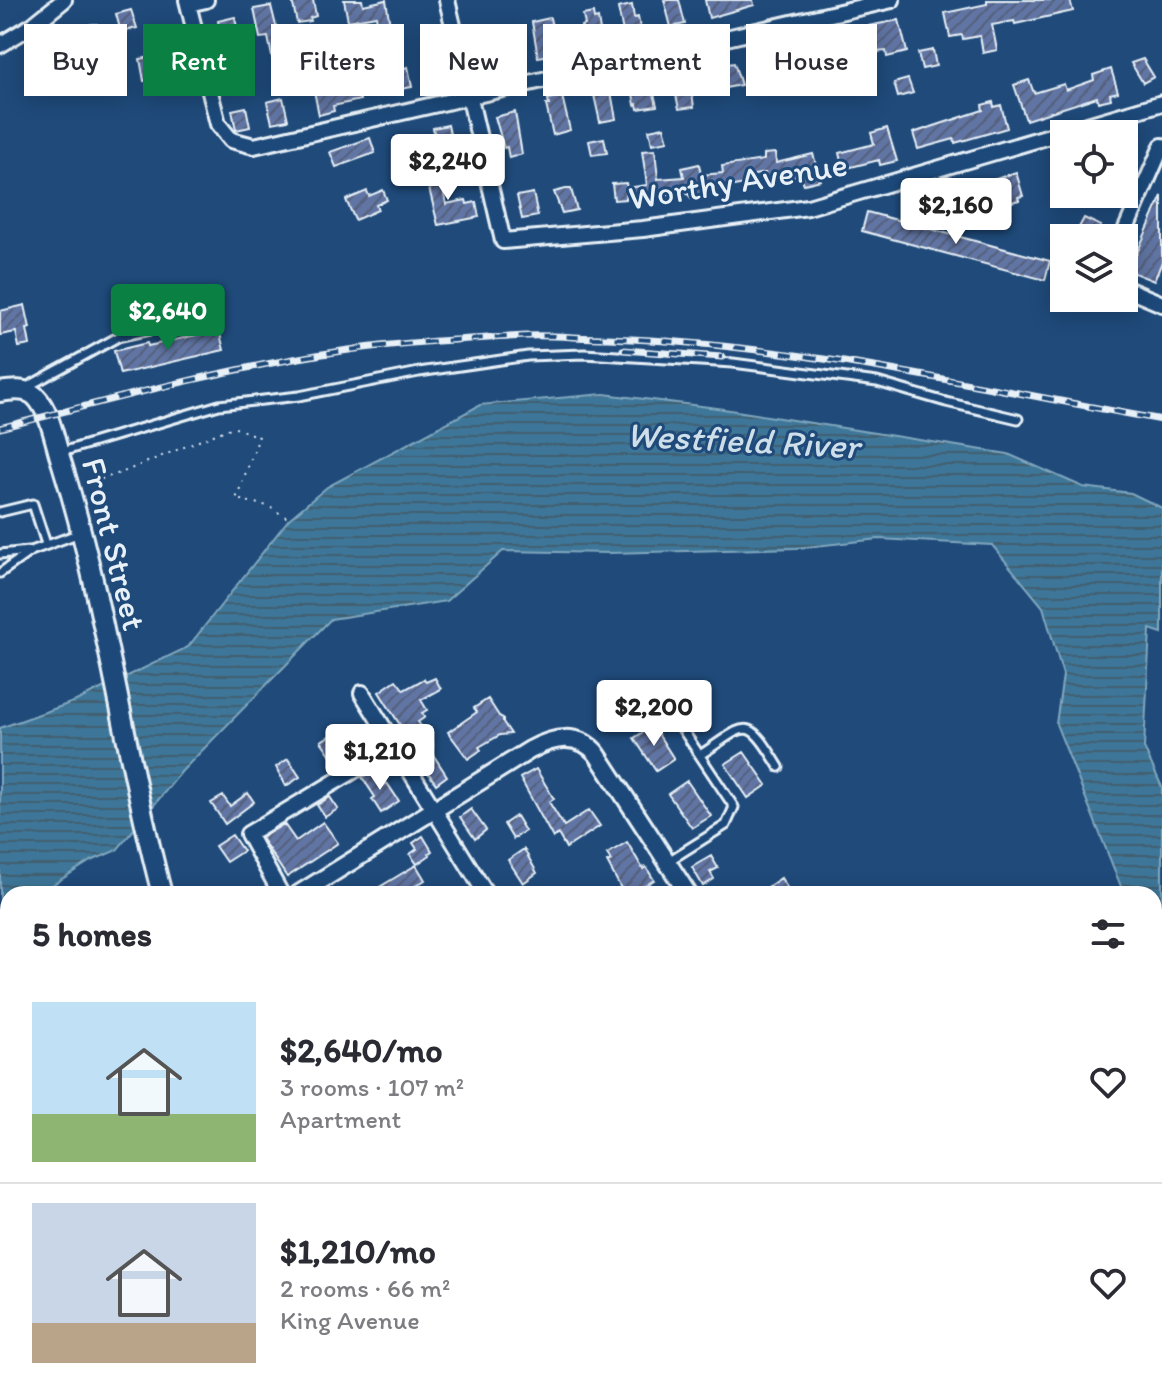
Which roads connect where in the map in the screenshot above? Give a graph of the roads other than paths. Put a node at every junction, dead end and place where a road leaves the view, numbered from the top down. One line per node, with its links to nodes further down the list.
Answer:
1 (64, 0): 6 (street)
2 (206, 0): 5 (street)
3 (447, 0): 7 (street)
4 (892, 0): 7 (street)
5 (188, 2): 7 (street)
6 (0, 45)
7 (470, 98): 8 (street, Worthy Avenue)
8 (1162, 103)
9 (1162, 146): 10 (street)
10 (1128, 224)
11 (1138, 294): 12 (street)
12 (1162, 304)
13 (202, 319): 14 (lane)
14 (22, 390): 15 (main road); 17 (main road, Front Street)
15 (0, 392)
16 (1018, 419): 17 (lane)
17 (58, 453): 19 (main road, Front Street)
18 (0, 512): 20 (lane)
19 (82, 532): 20 (lane); 31 (main road, Front Street)
20 (46, 544): 21 (lane)
21 (31, 551): 22 (lane); 23 (lane)
22 (0, 554)
23 (0, 573)
24 (362, 693): 26 (street)
25 (673, 715): 27 (lane)
26 (395, 746): 29 (street); 32 (street)
27 (700, 755): 28 (lane); 30 (lane)
28 (779, 767)
29 (435, 810): 30 (street); 33 (street); 34 (street)
30 (667, 862): 35 (street)
31 (160, 886)
32 (277, 886)
33 (312, 886)
34 (481, 886)
35 (683, 886)

